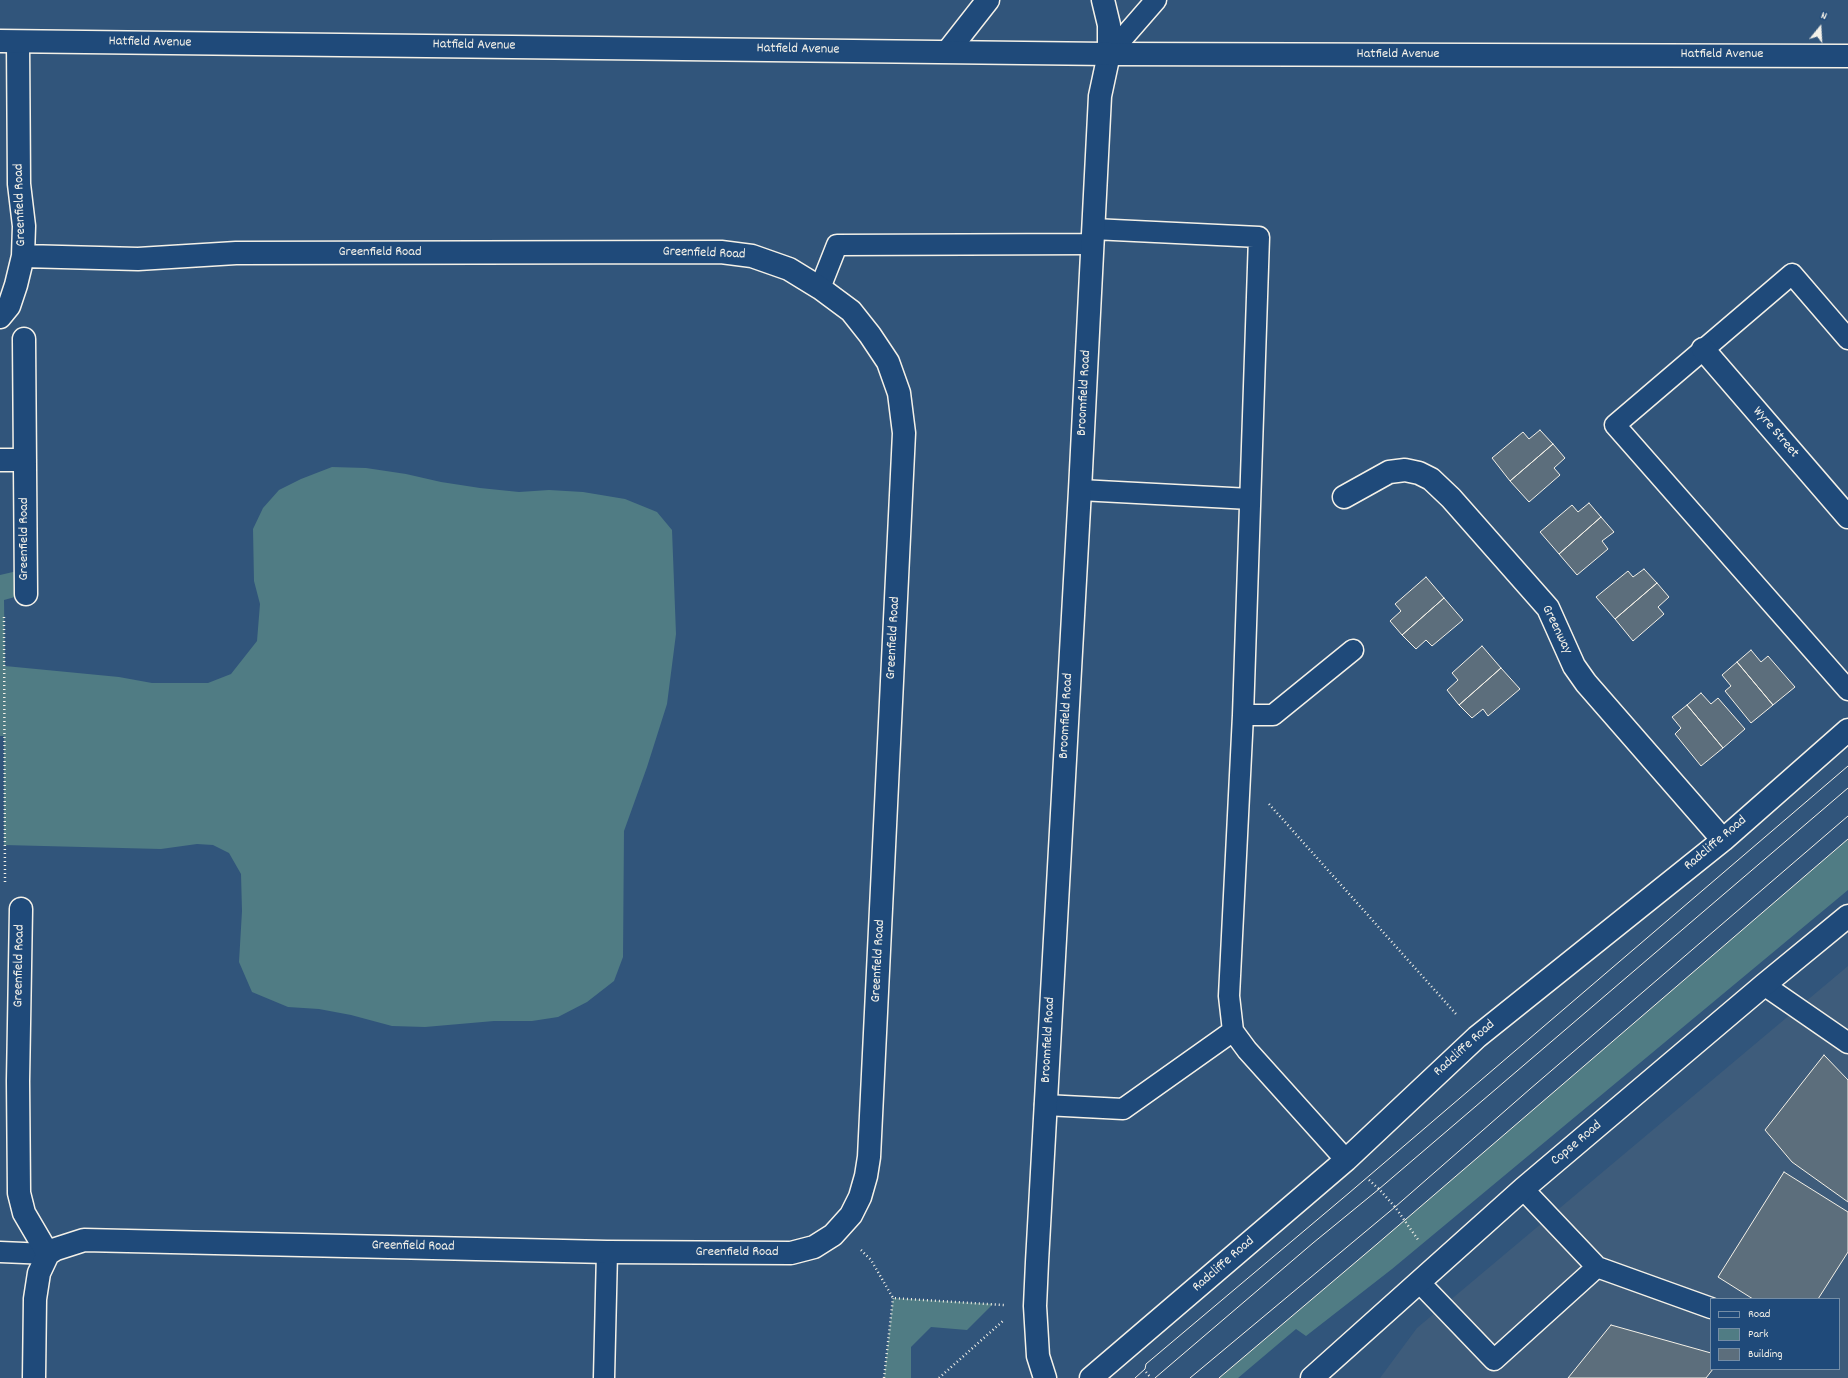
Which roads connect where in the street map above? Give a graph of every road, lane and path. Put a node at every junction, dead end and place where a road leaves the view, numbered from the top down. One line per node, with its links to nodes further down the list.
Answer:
1 (988, 0): 5 (street)
2 (1103, 0): 6 (street, Broomfield Road)
3 (1156, 0): 6 (lane)
4 (9, 41): 5 (street, Hatfield Avenue); 9 (street, Greenfield Road)
5 (948, 52): 6 (street, Hatfield Avenue)
6 (1110, 54): 7 (street, Hatfield Avenue); 8 (street, Broomfield Road)
7 (1848, 56)
8 (1093, 237): 10 (lane); 17 (street, Broomfield Road); 19 (lane)
9 (22, 256): 10 (street, Greenfield Road); 11 (street)
10 (820, 288): 39 (street, Greenfield Road)
11 (0, 317)
12 (24, 339): 16 (street, Greenfield Road)
13 (1848, 339): 14 (lane)
14 (1703, 349): 20 (street, Wyre Street); 23 (lane)
15 (0, 460): 16 (street)
16 (25, 460): 21 (street, Greenfield Road)
17 (1080, 490): 19 (lane); 36 (street, Broomfield Road)
18 (1344, 497): 29 (street, Greenway)
19 (1250, 499): 24 (lane)
20 (1848, 517)
21 (26, 594): 27 (path, Greenfield Road)
22 (1353, 650): 24 (lane)
23 (1848, 690)
24 (1242, 715): 28 (lane)
25 (1848, 730): 29 (street, Radcliffe Road)
26 (0, 736): 27 (path)
27 (4, 736): 30 (path, Greenfield Road)
28 (1240, 771): 33 (lane); 34 (path)
29 (1724, 840): 34 (street, Radcliffe Road)
30 (21, 909): 42 (street, Greenfield Road)
31 (1848, 916): 32 (street, Copse Road)
32 (1764, 985): 35 (lane); 38 (street, Copse Road)
33 (1233, 1031): 36 (lane); 37 (lane)
34 (1477, 1037): 37 (street, Radcliffe Road)
35 (1848, 1043)
36 (1045, 1105): 47 (street, Broomfield Road)
37 (1346, 1160): 43 (path); 54 (street, Radcliffe Road)
38 (1523, 1190): 43 (street, Copse Road); 44 (lane)
39 (840, 1228): 41 (street, Greenfield Road); 46 (path)
40 (0, 1252): 42 (lane)
41 (607, 1252): 42 (street, Greenfield Road); 50 (lane)
42 (48, 1254): 49 (street)
43 (1438, 1266): 45 (street, Copse Road)
44 (1597, 1267): 45 (lane); 48 (lane)
45 (1420, 1283): 55 (street, Copse Road)
46 (893, 1298): 47 (path); 51 (path)
47 (1027, 1306): 52 (path); 53 (street, Broomfield Road)
48 (1710, 1308)
49 (34, 1378)
50 (604, 1378)
51 (884, 1378)
52 (939, 1378)
53 (1045, 1378)
54 (1091, 1378)
55 (1312, 1378)

